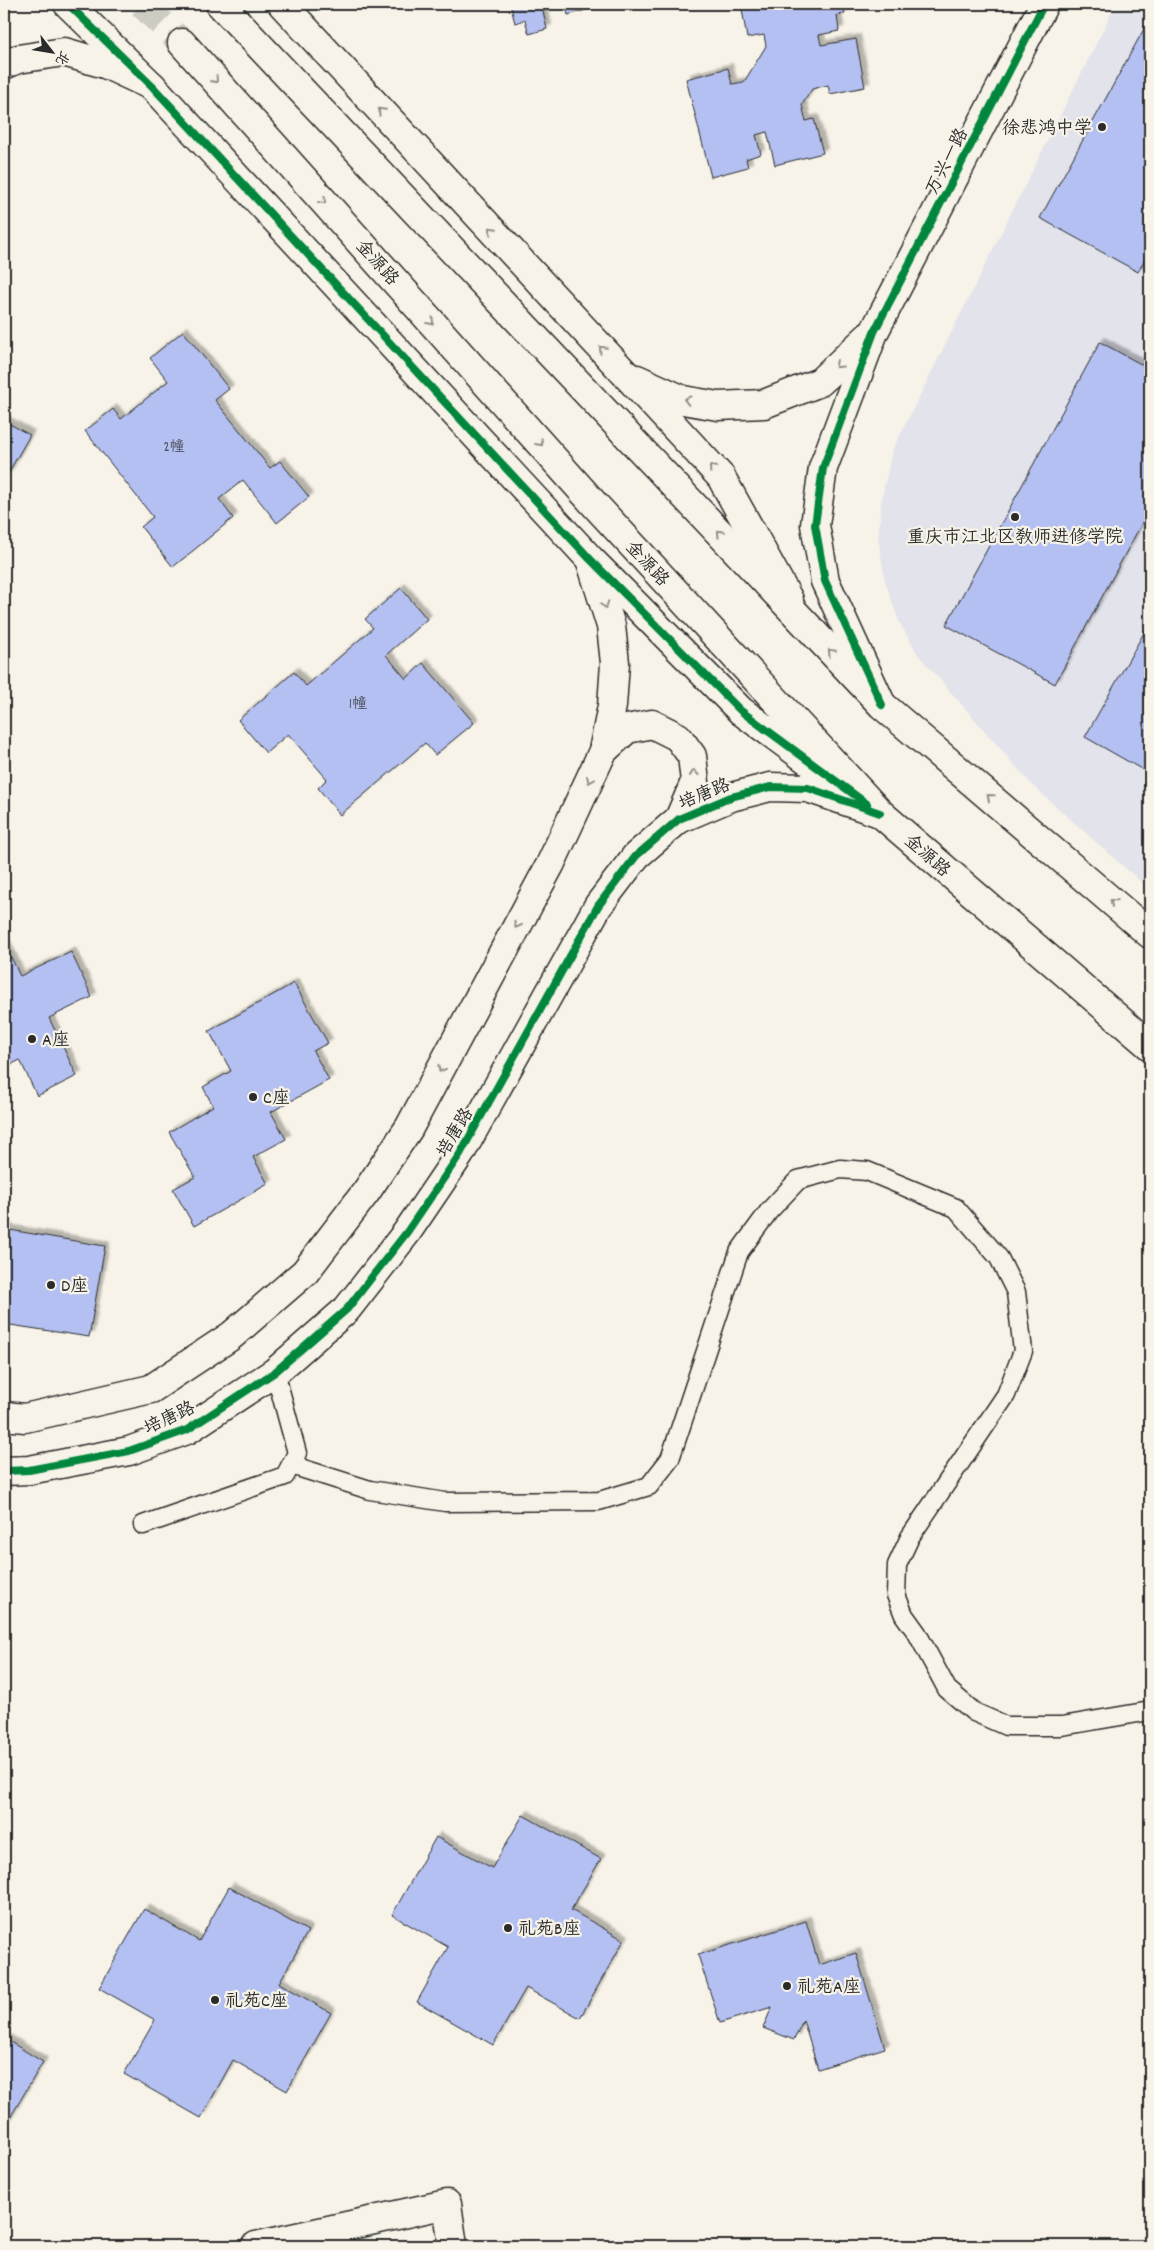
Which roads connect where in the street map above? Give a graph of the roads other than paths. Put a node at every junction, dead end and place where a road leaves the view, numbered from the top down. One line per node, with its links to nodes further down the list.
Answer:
1 (68, 4): 6 (street)
2 (79, 4): 6 (street)
3 (220, 4): 13 (street, one-way to 3)
4 (282, 4): 11 (street, one-way to 4)
5 (1044, 4): 10 (street, 万兴一路)
6 (94, 27): 9 (street)
7 (182, 43): 16 (street, 金源路, one-way to 16)
8 (4, 65): 9 (street)
9 (152, 86): 12 (street)
10 (874, 332): 11 (street, one-way to 11); 14 (street)
11 (627, 375): 13 (street, one-way to 11)
12 (590, 559): 15 (street, 培唐路, one-way to 15); 16 (street)
13 (798, 616): 14 (street, one-way to 13)
14 (882, 705): 18 (street, one-way to 14)
15 (603, 751): 17 (street, one-way to 15); 21 (street, 培唐路, one-way to 21)
16 (880, 813): 17 (street, 培唐路); 19 (street, 金源路)
17 (679, 819): 20 (street, 培唐路)
18 (1150, 934)
19 (1150, 1046)
20 (275, 1372): 22 (lane); 23 (street, 培唐路)
21 (4, 1416)
22 (291, 1465): 24 (lane); 25 (lane)
23 (4, 1471)
24 (143, 1524)
25 (1150, 1711)
26 (256, 2246): 27 (street)
27 (453, 2246)

